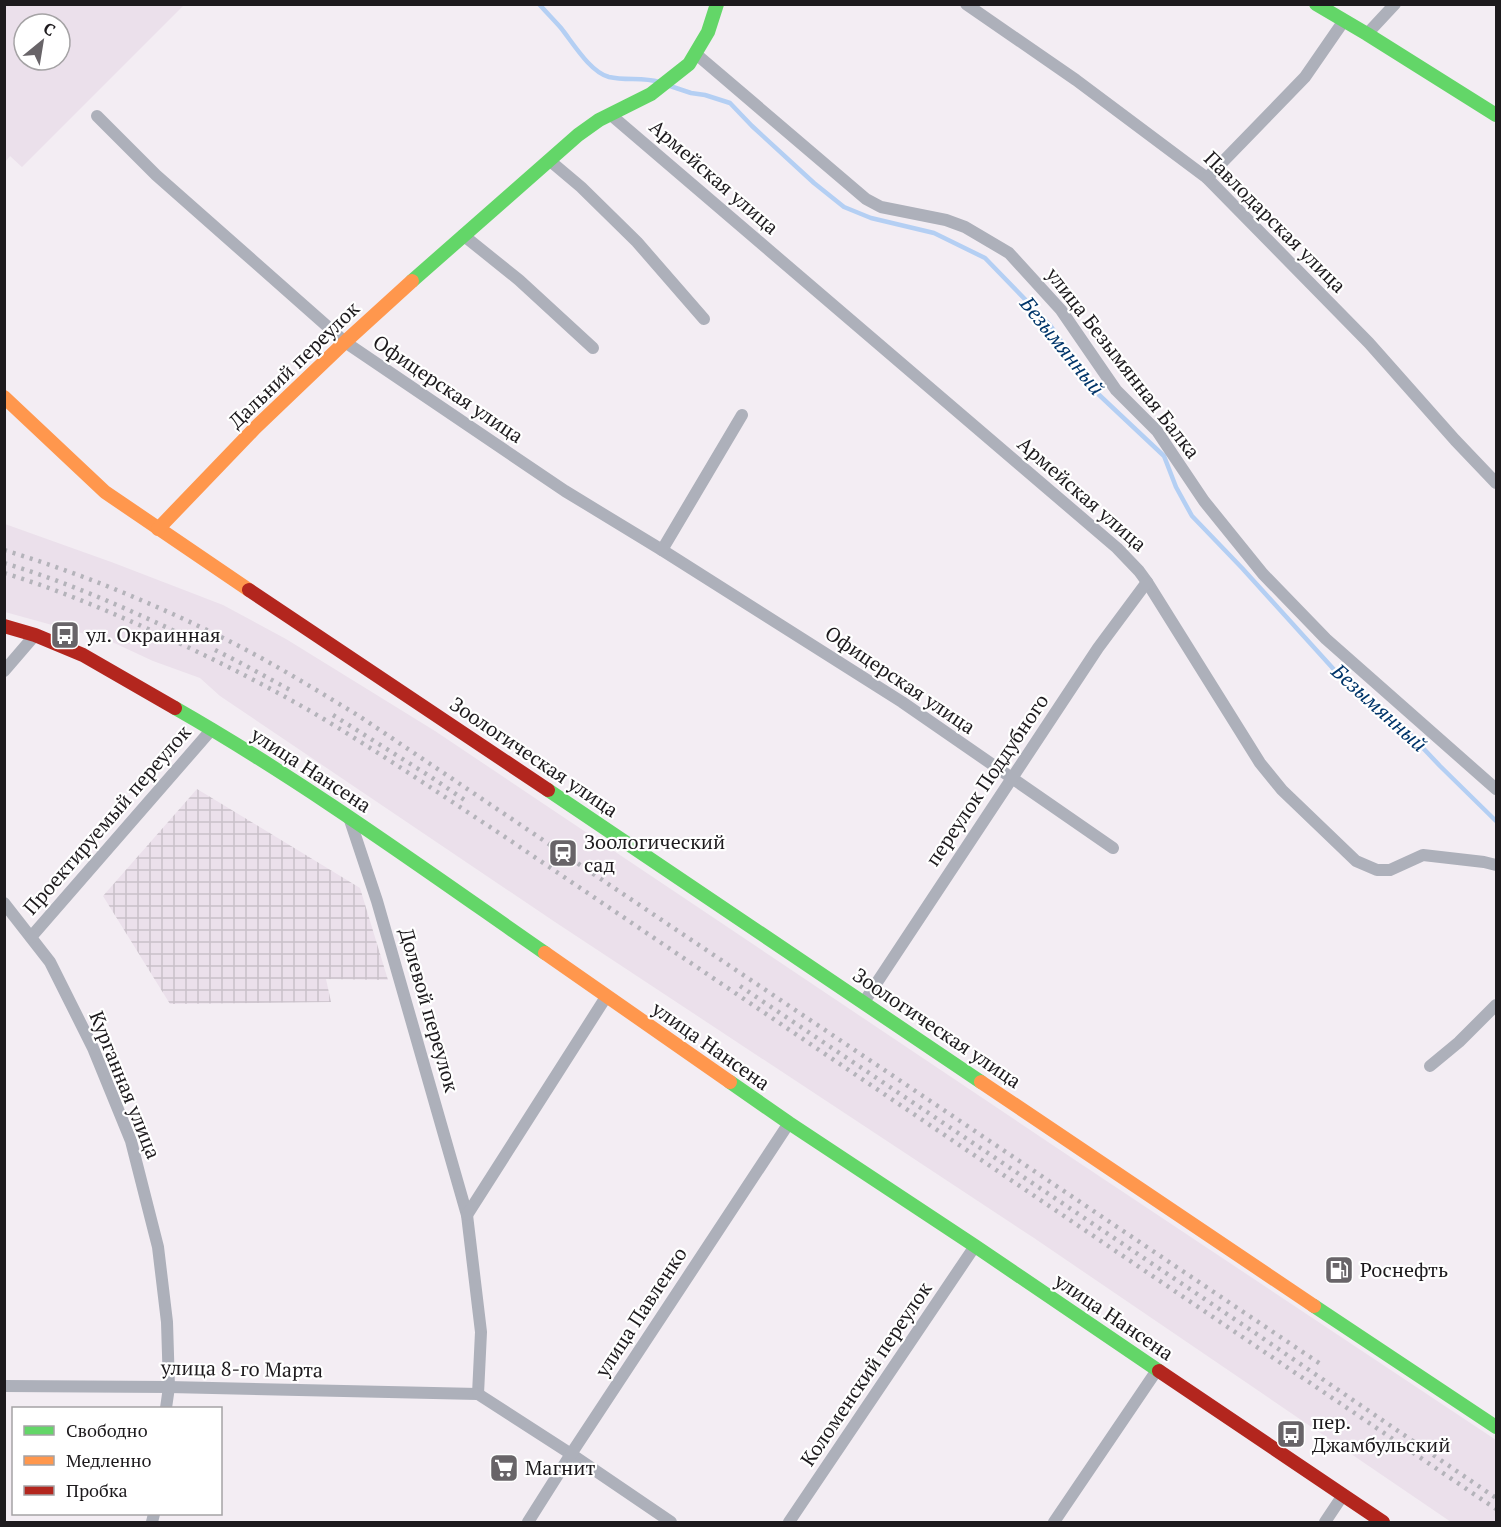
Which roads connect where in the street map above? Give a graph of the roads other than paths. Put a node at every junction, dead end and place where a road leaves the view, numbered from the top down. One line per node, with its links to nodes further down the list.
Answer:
1 (717, 4): 7 (main road)
2 (966, 4): 12 (street, Павлодарская улица)
3 (1316, 4): 5 (main road)
4 (1395, 4): 6 (street)
5 (1343, 22): 6 (main road); 12 (street)
6 (1366, 34): 9 (main road)
7 (692, 59): 8 (main road, Дальний переулок); 28 (street, улица Безымянная Балка)
8 (611, 114): 11 (main road, Дальний переулок); 22 (street, Армейская улица)
9 (1497, 115)
10 (97, 116): 15 (street, Офицерская улица)
11 (549, 160): 13 (main road, Дальний переулок); 14 (street)
12 (1207, 178): 19 (street, Павлодарская улица)
13 (463, 235): 15 (main road, Дальний переулок); 16 (street)
14 (704, 320)
15 (345, 342): 20 (main road, Дальний переулок); 21 (street, Офицерская улица)
16 (593, 348)
17 (4, 397): 20 (main road, Зоологическая улица)
18 (742, 415): 21 (street)
19 (1497, 483)
20 (158, 529): 35 (main road, Зоологическая улица)
21 (662, 549): 27 (street, Офицерская улица)
22 (1147, 582): 27 (street, переулок Поддубного); 31 (street, Армейская улица)
23 (4, 626): 24 (main road, улица Нансена)
24 (34, 635): 25 (street); 26 (main road, улица Нансена)
25 (4, 671)
26 (212, 729): 29 (main road, улица Нансена); 33 (street, Проектируемый переулок)
27 (1011, 778): 30 (street, Офицерская улица); 35 (street, переулок Поддубного)
28 (1497, 789)
29 (349, 817): 34 (main road, улица Нансена); 39 (street, Долевой переулок)
30 (1113, 848)
31 (1497, 865)
32 (4, 903): 33 (street, Курганная улица)
33 (31, 937): 43 (street, Курганная улица)
34 (606, 997): 38 (main road, улица Нансена); 39 (street)
35 (864, 1002): 46 (main road, Зоологическая улица)
36 (1497, 1005): 37 (street)
37 (1430, 1066)
38 (789, 1123): 40 (main road, улица Нансена); 47 (street, улица Павленко)
39 (467, 1215): 44 (street, Долевой переулок)
40 (975, 1246): 41 (main road, улица Нансена); 51 (street, Коломенский переулок)
41 (1157, 1370): 48 (main road, улица Нансена); 52 (street)
42 (4, 1386): 43 (street, улица 8-го Марта)
43 (169, 1387): 44 (street, улица 8-го Марта); 45 (street, Курганная улица)
44 (478, 1394): 47 (street)
45 (166, 1407)
46 (1497, 1427)
47 (571, 1454): 49 (street, улица Павленко); 50 (street)
48 (1343, 1496): 53 (street); 54 (main road, улица Нансена)
49 (528, 1522)
50 (670, 1522)
51 (789, 1522)
52 (1054, 1522)
53 (1325, 1522)
54 (1383, 1522)

